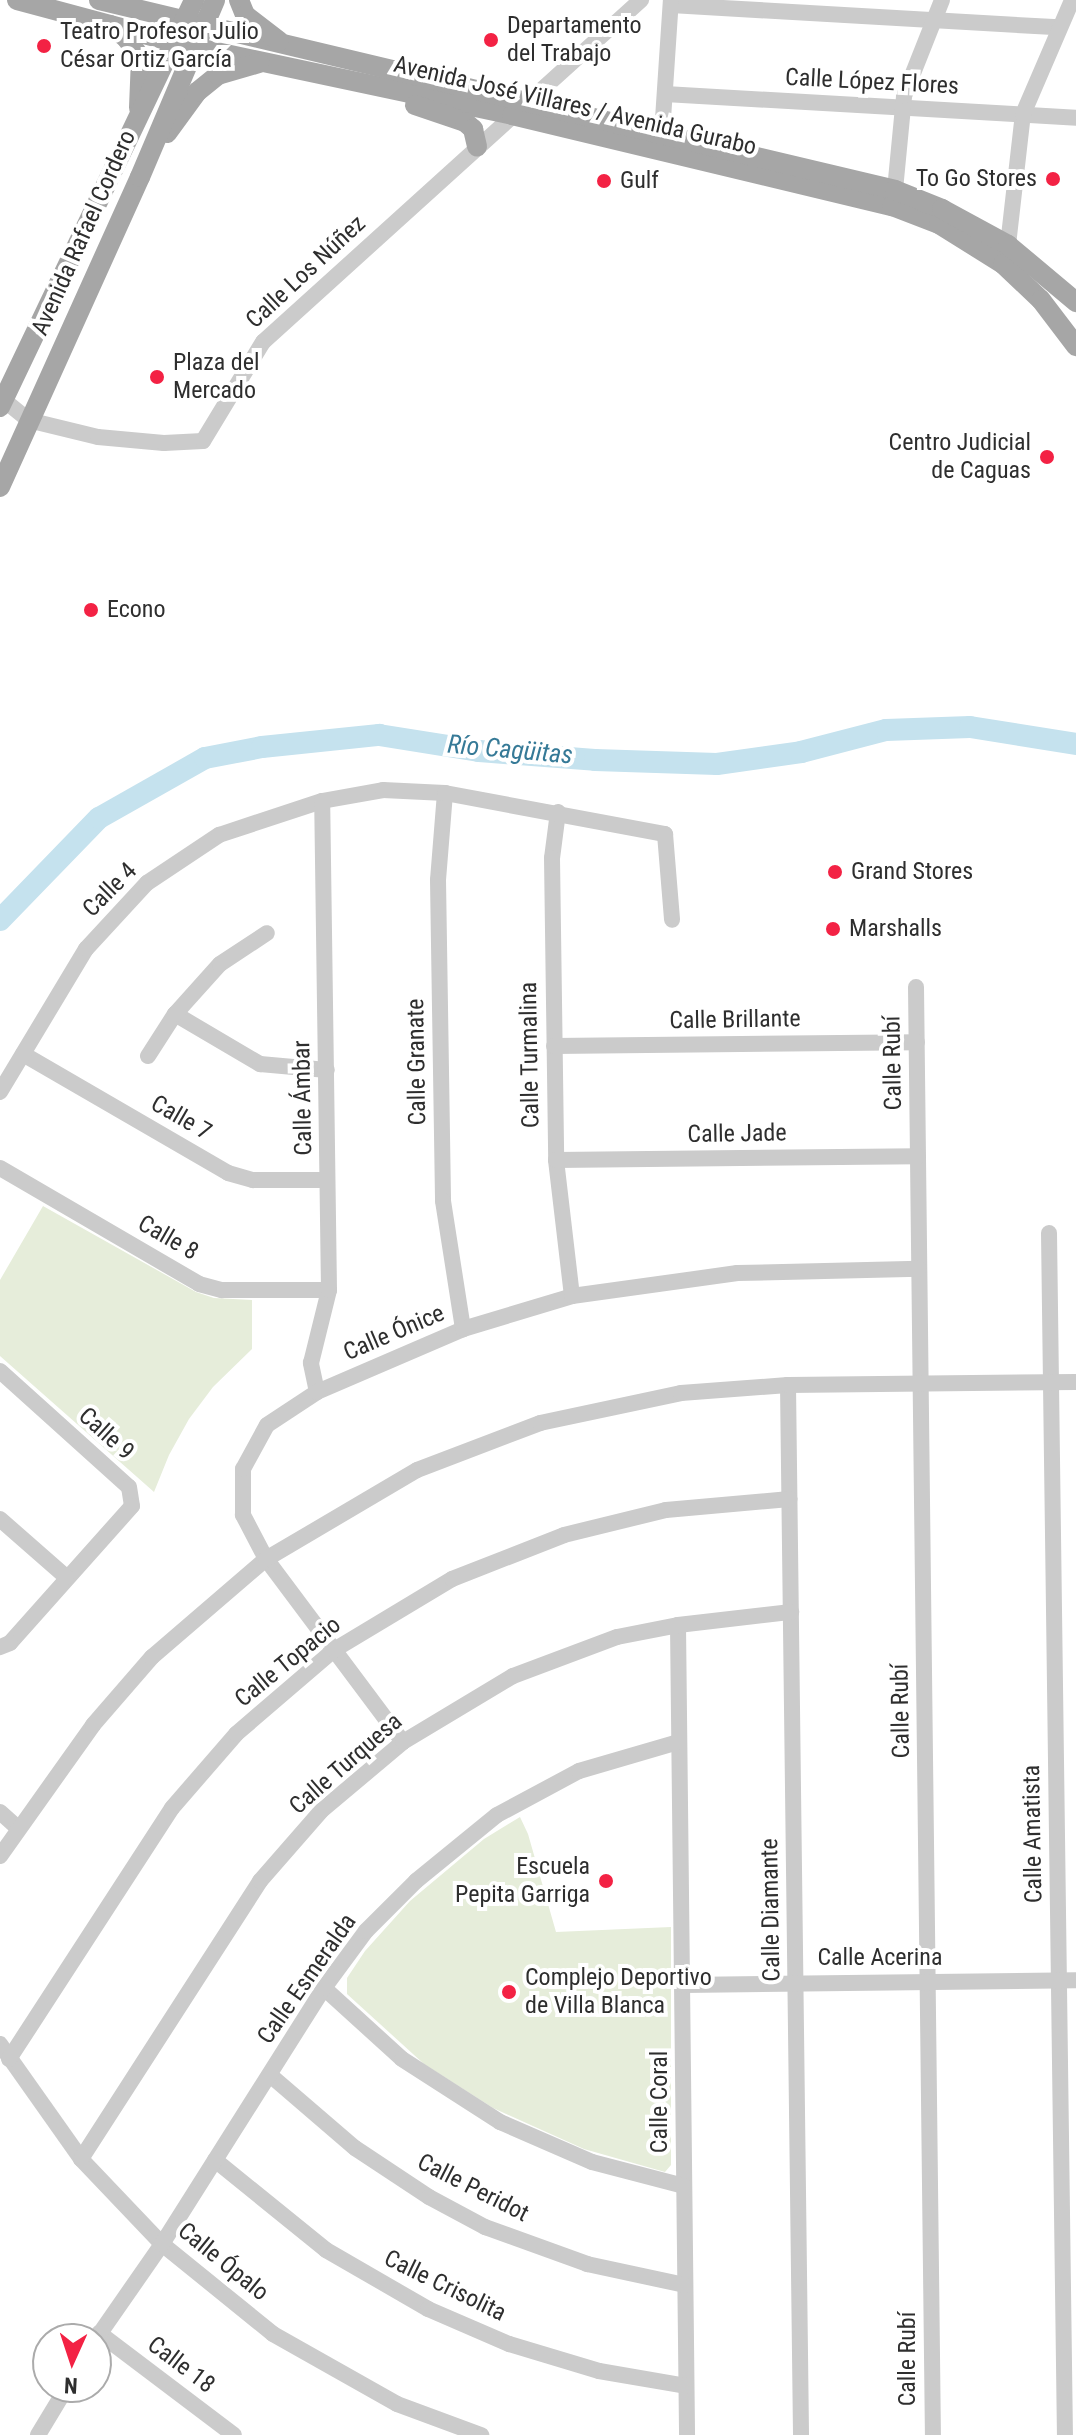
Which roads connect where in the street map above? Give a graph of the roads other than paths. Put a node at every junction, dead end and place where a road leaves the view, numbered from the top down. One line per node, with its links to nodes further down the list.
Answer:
1 (19, 0): 10 (main road, Avenida José Villares / Avenida Gurabo)
2 (155, 0): 10 (main road)
3 (194, 0): 12 (main road, Avenida Rafael Cordero)
4 (215, 0): 12 (main road, Avenida Rafael Cordero)
5 (239, 0): 15 (main road)
6 (641, 0): 20 (street, Calle Los Núñez)
7 (942, 0): 11 (street)
8 (1072, 0): 13 (street)
9 (671, 3): 11 (street); 19 (street)
10 (108, 9): 12 (main road, Avenida José Villares / Avenida Gurabo); 14 (main road, Avenida José Villares / Avenida Gurabo); 24 (main road)
11 (935, 20): 13 (street); 21 (street)
12 (193, 25): 14 (main road, Avenida Rafael Cordero); 15 (main road, Avenida José Villares / Avenida Gurabo)
13 (1058, 27): 22 (street)
14 (184, 45): 17 (main road, Avenida José Villares / Avenida Gurabo); 24 (main road, Avenida Rafael Cordero); 27 (main road, Avenida Rafael Cordero)
15 (286, 46): 16 (main road, Avenida José Villares / Avenida Gurabo)
16 (341, 57): 18 (main road); 20 (main road, Avenida José Villares / Avenida Gurabo)
17 (261, 63): 18 (main road, Avenida José Villares / Avenida Gurabo); 27 (main road)
18 (340, 80): 20 (main road, Avenida José Villares / Avenida Gurabo); 26 (main road)
19 (665, 94): 21 (street, Calle López Flores); 25 (street)
20 (519, 108): 25 (main road, Avenida José Villares / Avenida Gurabo); 26 (street, Calle Los Núñez); 31 (main road, Avenida José Villares / Avenida Gurabo)
21 (902, 108): 22 (street, Calle López Flores); 28 (street)
22 (1023, 114): 23 (street, Calle López Flores); 29 (street)
23 (1076, 118)
24 (137, 122): 32 (main road, Avenida Rafael Cordero)
25 (662, 134): 28 (main road, Avenida José Villares / Avenida Gurabo)
26 (477, 147): 33 (street, Calle Los Núñez)
27 (140, 177): 33 (main road, Avenida Rafael Cordero)
28 (895, 190): 29 (main road, Avenida José Villares / Avenida Gurabo)
29 (1008, 245): 30 (main road, Avenida José Villares / Avenida Gurabo)
30 (1076, 302)
31 (1076, 346)
32 (1, 401): 33 (street)
33 (28, 420): 34 (main road, Avenida Rafael Cordero)
34 (0, 487)
35 (445, 793): 36 (street, Calle 4); 37 (street, Calle 4); 56 (street, Calle Granate)
36 (322, 801): 44 (street, Calle 4); 46 (street, Calle Ámbar)
37 (558, 812): 38 (street, Calle 4); 43 (street, Calle Turmalina)
38 (672, 920)
39 (267, 933): 41 (street)
40 (916, 987): 42 (street, Calle Rubí)
41 (175, 1014): 45 (street); 46 (street)
42 (917, 1042): 43 (street, Calle Brillante); 48 (street, Calle Rubí)
43 (554, 1046): 49 (street, Calle Turmalina)
44 (23, 1054): 47 (street, Calle 4); 51 (street, Calle 7)
45 (148, 1056)
46 (327, 1070): 51 (street, Calle Ámbar)
47 (0, 1092)
48 (918, 1156): 49 (street, Calle Jade); 53 (street, Calle Rubí)
49 (556, 1160): 55 (street, Calle Turmalina)
50 (0, 1168): 54 (street, Calle 8)
51 (327, 1180): 54 (street, Calle Ámbar)
52 (1049, 1233): 58 (street, Calle Amatista)
53 (919, 1269): 55 (street, Calle Ónice); 60 (street, Calle Rubí)
54 (329, 1290): 62 (street, Calle Ámbar)
55 (572, 1296): 56 (street, Calle Ónice)
56 (463, 1329): 62 (street, Calle Ónice)
57 (0, 1371): 66 (street, Calle 9)
58 (1053, 1382): 59 (street); 60 (street); 76 (street, Calle Amatista)
59 (1076, 1382)
60 (921, 1383): 61 (street); 77 (street, Calle Rubí)
61 (788, 1385): 63 (street, Calle Diamante); 65 (street)
62 (317, 1392): 65 (street, Calle Ónice)
63 (790, 1499): 67 (street, Calle Diamante); 70 (street, Calle Topacio)
64 (0, 1519): 66 (street)
65 (266, 1559): 70 (street, Calle Ónice); 74 (street)
66 (66, 1577): 69 (street)
67 (791, 1612): 68 (street, Calle Turquesa); 78 (street, Calle Diamante)
68 (678, 1625): 71 (street, Calle Turquesa); 72 (street, Calle Coral)
69 (0, 1647)
70 (334, 1650): 71 (street, Calle Ónice); 81 (street, Calle Topacio)
71 (403, 1742): 83 (street, Calle Turquesa)
72 (678, 1742): 79 (street, Calle Coral); 80 (street, Calle Esmeralda)
73 (0, 1812): 74 (street)
74 (18, 1828): 75 (street)
75 (0, 1856)
76 (1068, 1980): 77 (street, Calle Acerina); 98 (street, Calle Amatista)
77 (928, 1981): 78 (street, Calle Acerina); 97 (street, Calle Rubí)
78 (796, 1982): 79 (street, Calle Acerina); 96 (street, Calle Diamante)
79 (683, 1985): 85 (street, Calle Coral)
80 (324, 1988): 82 (street, Calle Esmeralda); 85 (street)
81 (4, 2052): 83 (street, Calle Ópalo)
82 (270, 2075): 84 (street, Calle Esmeralda); 87 (street, Calle Peridot)
83 (81, 2159): 86 (street, Calle Ópalo)
84 (215, 2160): 86 (street, Calle Esmeralda); 90 (street, Calle Crisolita)
85 (684, 2186): 87 (street, Calle Coral)
86 (162, 2244): 88 (street, Calle Esmeralda); 94 (street, Calle Ópalo)
87 (685, 2285): 90 (street, Calle Coral)
88 (106, 2323)
89 (112, 2347): 93 (street, Calle 18)
90 (686, 2386): 95 (street, Calle Coral)
91 (57, 2403): 92 (street)
92 (38, 2435)
93 (234, 2435)
94 (481, 2435)
95 (687, 2435)
96 (801, 2435)
97 (933, 2435)
98 (1065, 2435)

